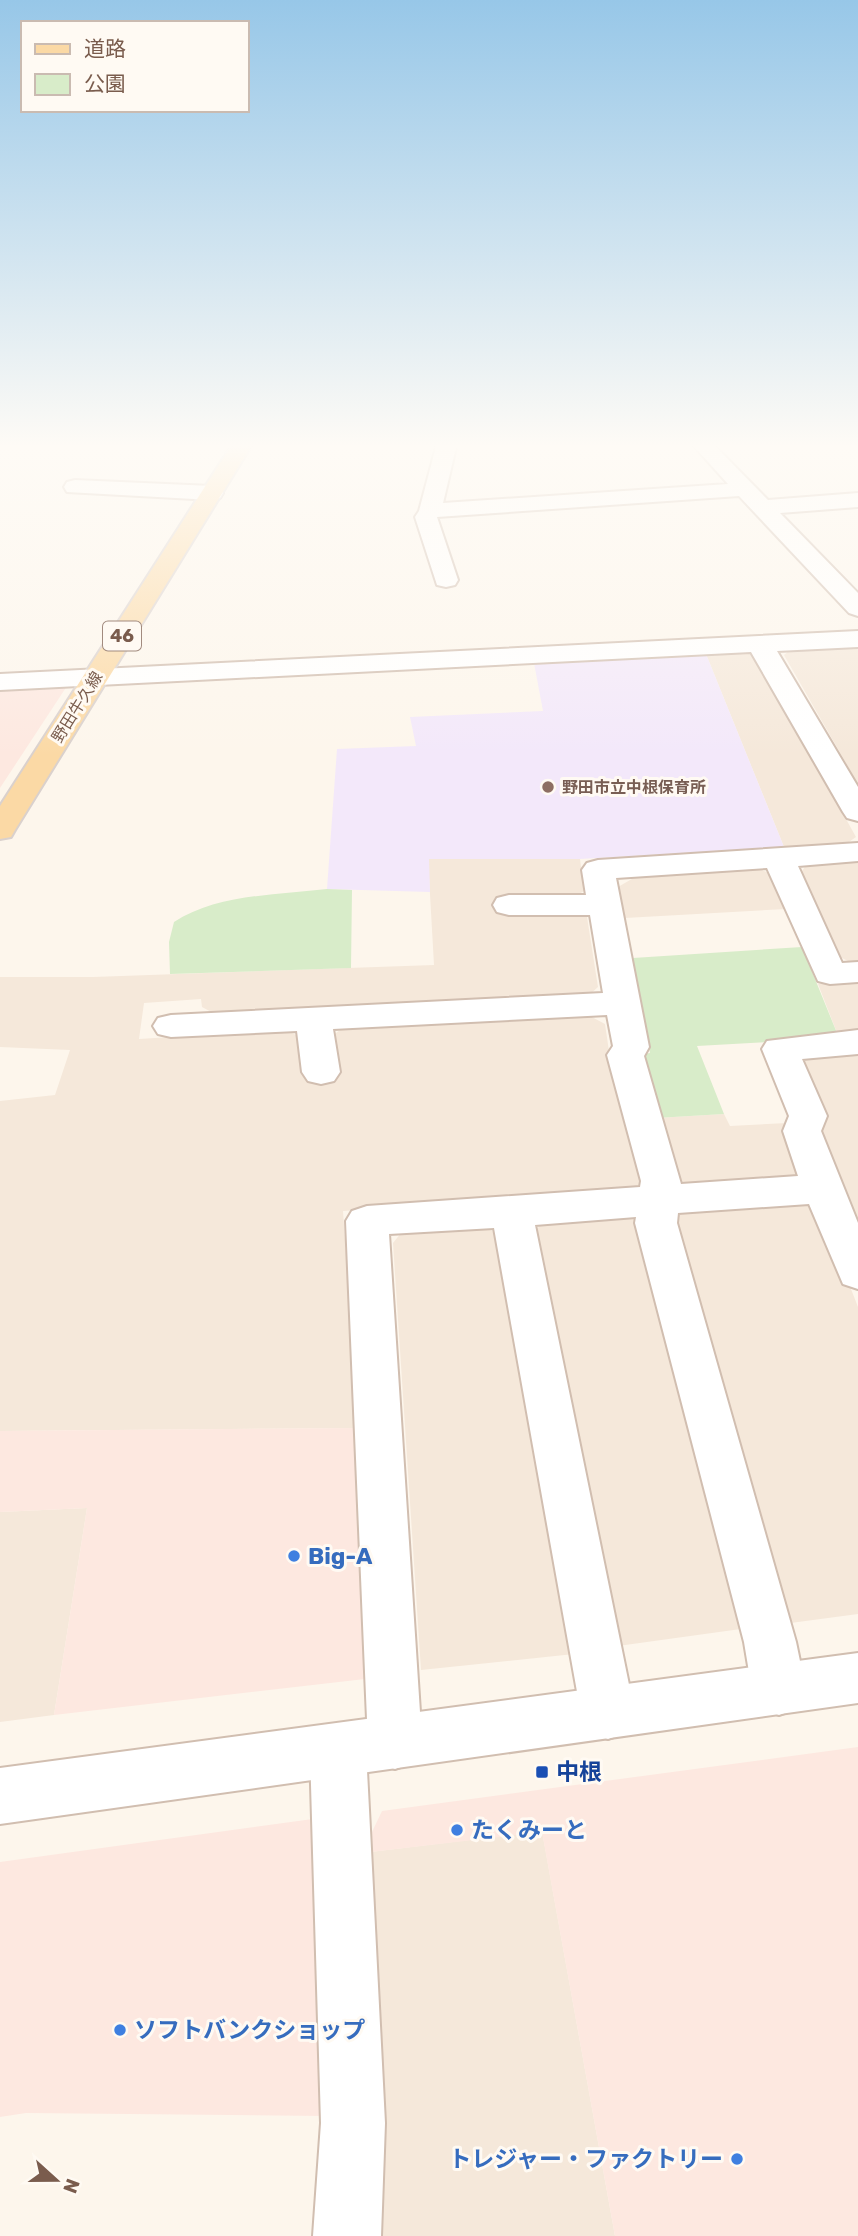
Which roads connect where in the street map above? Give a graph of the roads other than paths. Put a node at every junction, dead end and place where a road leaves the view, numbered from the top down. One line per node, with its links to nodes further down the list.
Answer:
1 (178, 547): 8 (main road, 野田牛久線 / 46)
2 (436, 547): 4 (street)
3 (802, 547): 5 (street)
4 (446, 580)
5 (858, 608)
6 (858, 639): 7 (street)
7 (760, 645): 8 (street); 10 (street)
8 (96, 678): 9 (street); 11 (main road, 野田牛久線 / 46)
9 (0, 682)
10 (858, 813)
11 (0, 830)
12 (858, 852): 13 (street)
13 (779, 858): 15 (street); 16 (street)
14 (509, 905): 15 (street)
15 (605, 905): 17 (street)
16 (858, 972)
17 (623, 1003): 18 (street); 23 (street)
18 (314, 1019): 19 (street); 21 (street)
19 (171, 1026)
20 (858, 1042): 22 (street)
21 (321, 1072)
22 (823, 1189): 23 (street); 25 (street)
23 (659, 1199): 24 (street); 27 (street)
24 (512, 1213): 28 (street); 29 (street)
25 (858, 1273)
26 (858, 1678): 27 (street)
27 (779, 1690): 28 (street)
28 (608, 1714): 29 (street)
29 (366, 1747): 30 (street); 31 (street)
30 (0, 1796)
31 (347, 2236)

